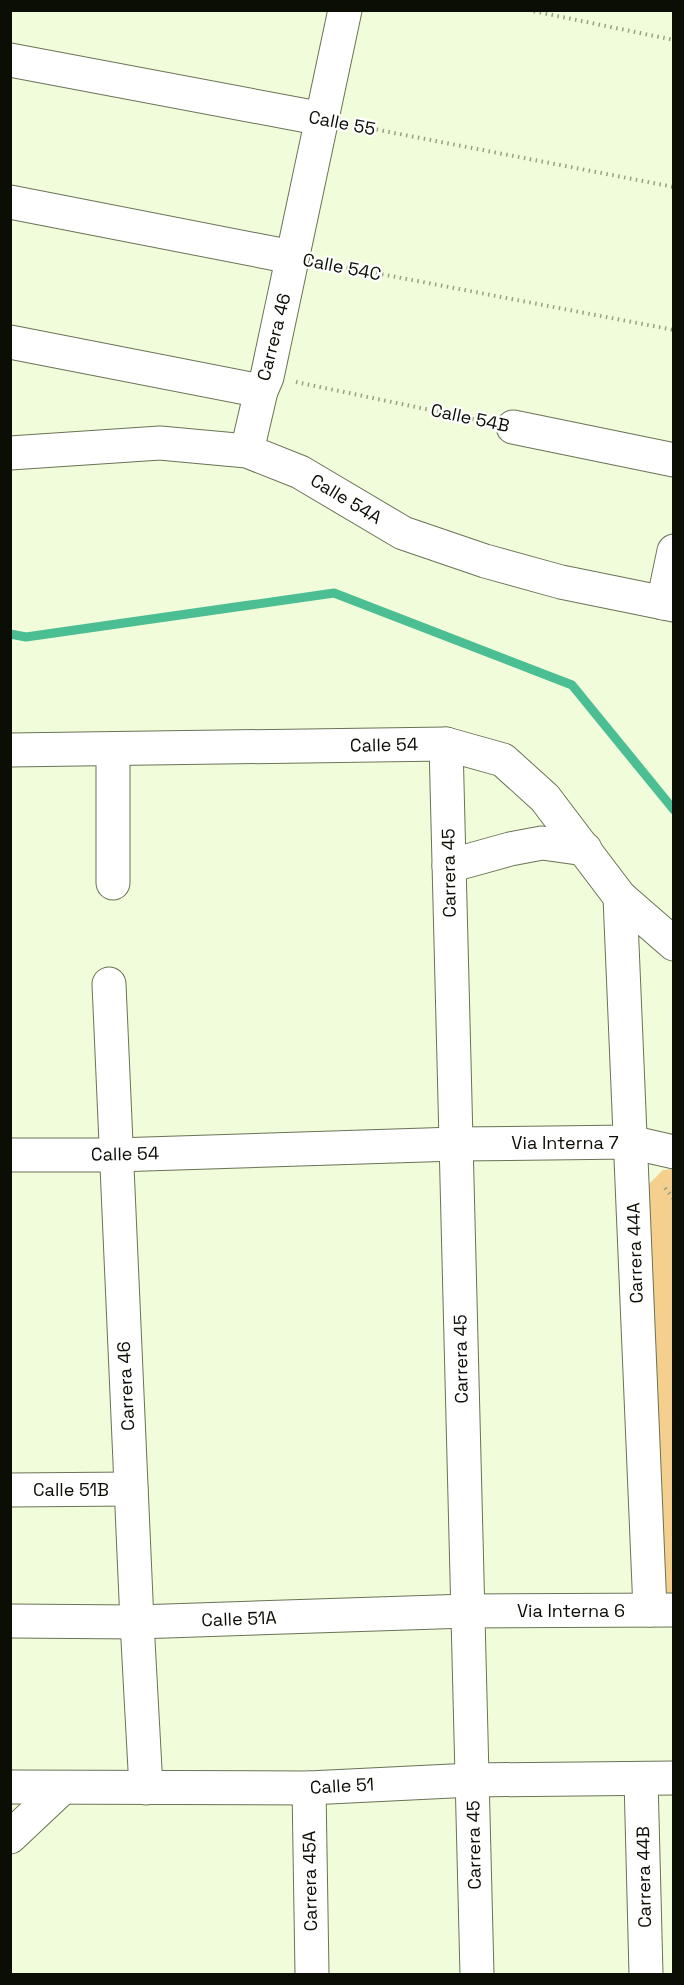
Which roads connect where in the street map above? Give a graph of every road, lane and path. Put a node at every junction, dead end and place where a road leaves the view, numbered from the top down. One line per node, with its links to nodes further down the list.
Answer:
1 (345, 10): 5 (street, Carrera 46)
2 (528, 10): 3 (path)
3 (674, 39)
4 (10, 60): 5 (street, Calle 55)
5 (323, 119): 6 (path, Calle 55); 8 (street, Carrera 46)
6 (674, 187)
7 (10, 202): 8 (street, Calle 54C)
8 (292, 257): 9 (path, Calle 54C); 11 (street, Carrera 46)
9 (674, 330)
10 (10, 342): 11 (street)
11 (264, 384): 12 (path, Calle 54B); 13 (street, Carrera 46)
12 (513, 427): 15 (street, Calle 54B)
13 (246, 451): 14 (street, Calle 54A); 17 (street, Calle 54A)
14 (10, 453)
15 (674, 460)
16 (674, 551): 17 (street)
17 (668, 604)
18 (446, 744): 19 (street, Calle 54); 21 (street, Calle 54); 22 (street, Carrera 45)
19 (113, 749): 20 (street, Calle 54); 23 (street)
20 (10, 750)
21 (585, 849): 22 (street); 24 (street, Calle 54)
22 (449, 866): 28 (street, Carrera 45)
23 (113, 883)
24 (620, 897): 25 (street, Calle 54); 27 (street, Carrera 44A)
25 (674, 944)
26 (109, 984): 31 (street, Carrera 46)
27 (630, 1142): 28 (street, Via Interna 7); 29 (street, Via Interna 7); 34 (street, Carrera 44A)
28 (456, 1144): 31 (street, Calle 54); 35 (street, Carrera 45)
29 (674, 1152)
30 (10, 1155): 31 (street, Calle 54)
31 (115, 1155): 32 (street, Carrera 46)
32 (130, 1489): 33 (street, Calle 51B); 37 (street, Carrera 46)
33 (10, 1490)
34 (662, 1610): 35 (street, Via Interna 6)
35 (468, 1611): 37 (street, Calle 51A); 40 (street, Carrera 45)
36 (10, 1621): 37 (street, Calle 51A)
37 (136, 1622): 43 (street, Carrera 46)
38 (674, 1778): 39 (street, Calle 51)
39 (641, 1779): 40 (street, Calle 51); 48 (street, Carrera 44B)
40 (472, 1780): 44 (street, Calle 51); 47 (street, Carrera 45)
41 (10, 1787): 42 (street, Calle 51)
42 (62, 1788): 43 (street, Calle 51); 45 (street)
43 (146, 1788): 44 (street, Calle 51)
44 (309, 1788): 46 (street, Carrera 45A)
45 (10, 1837)
46 (312, 1974)
47 (477, 1974)
48 (646, 1974)

